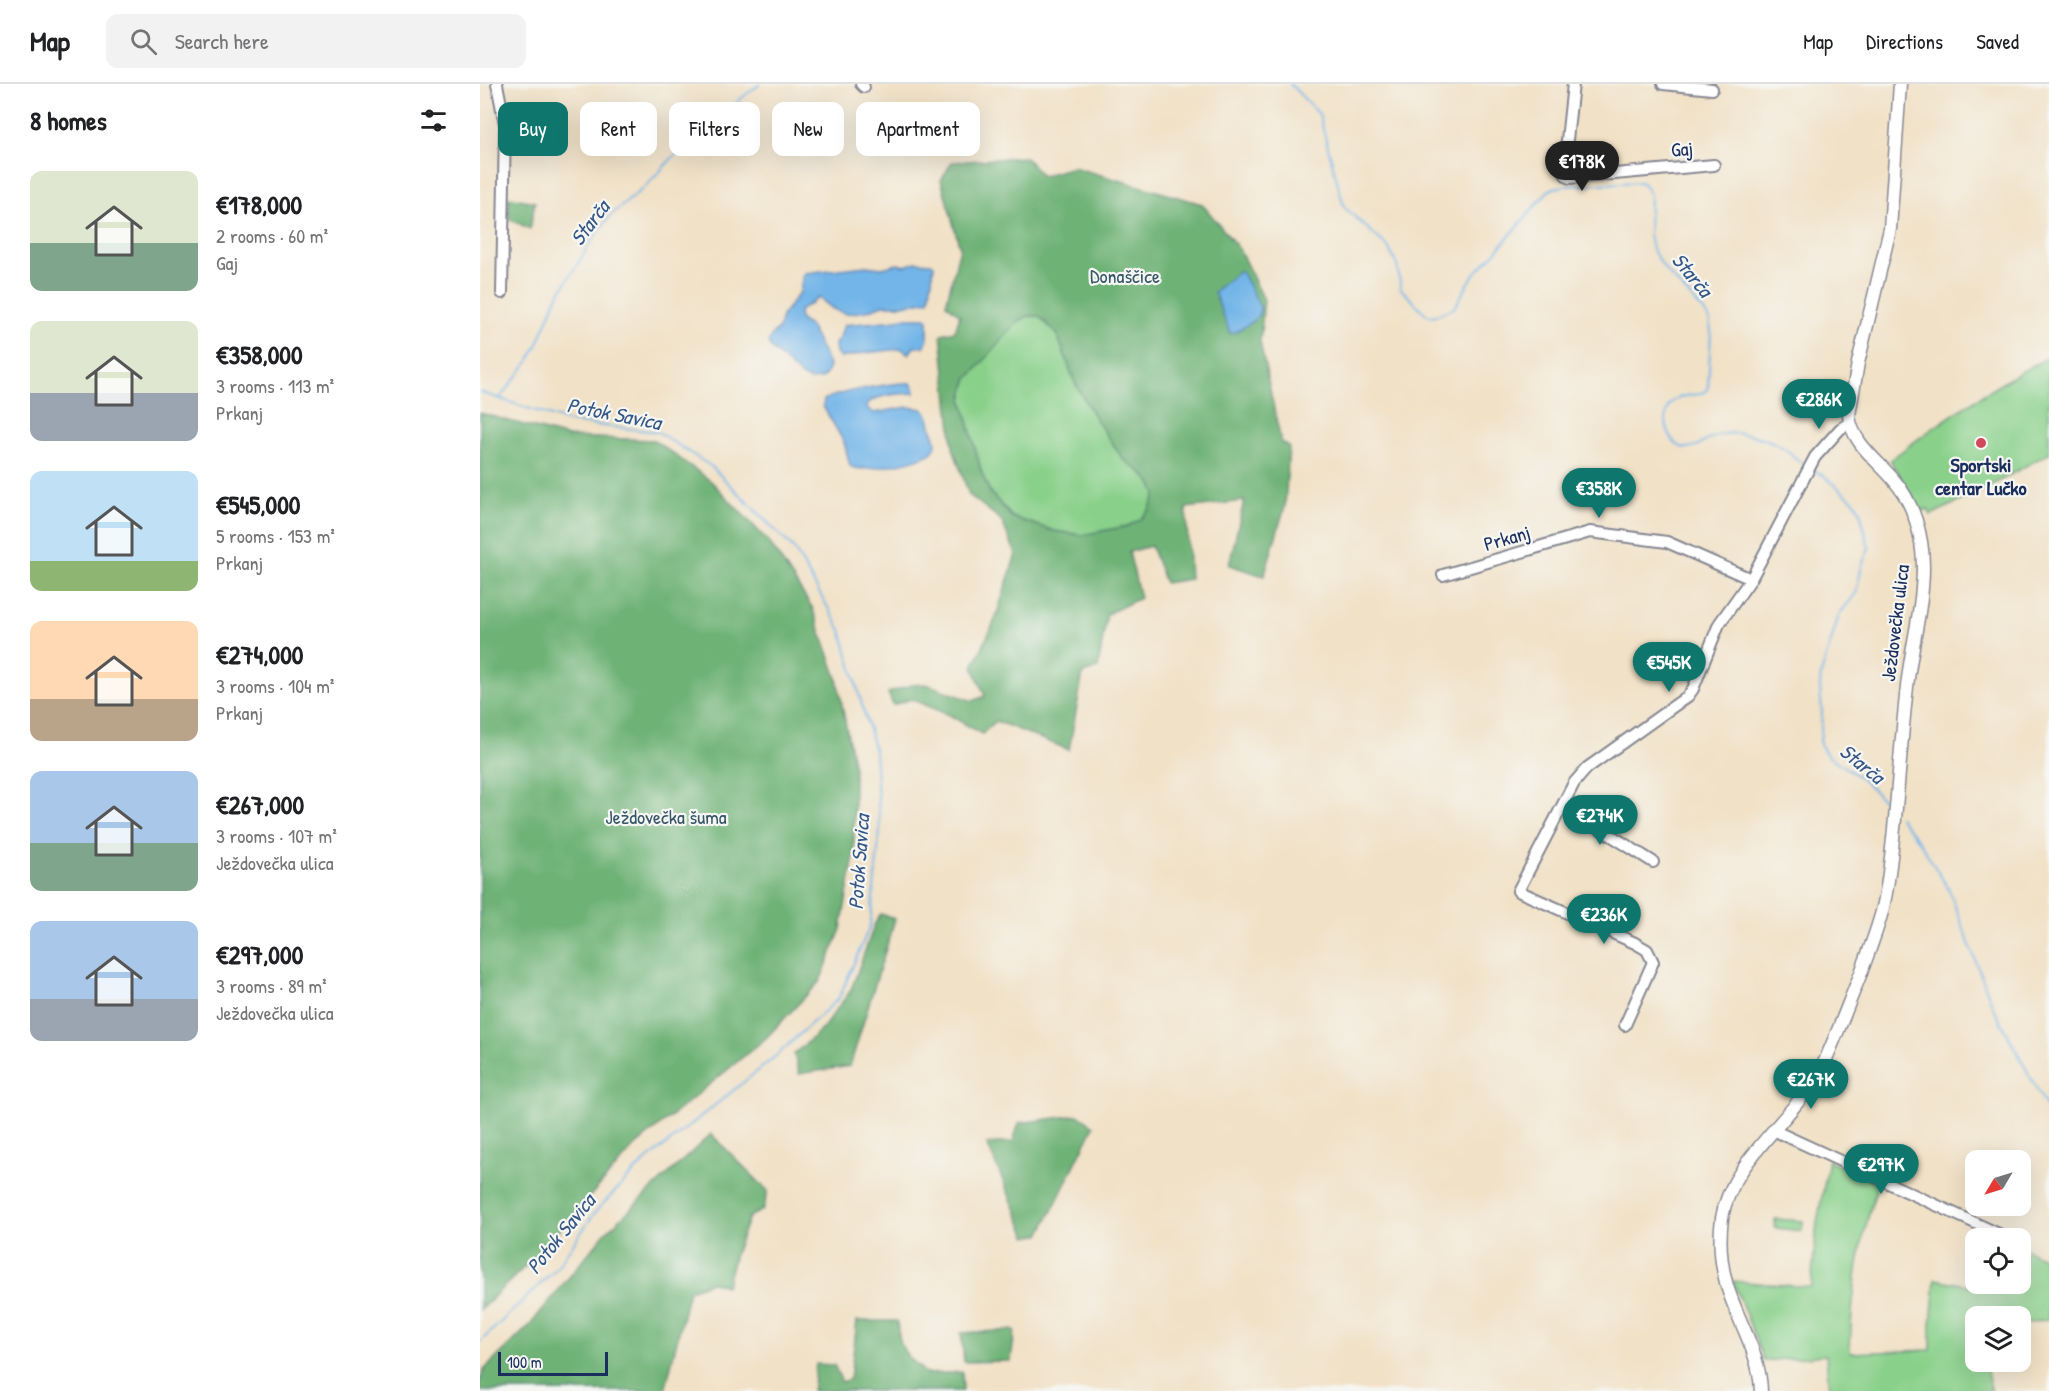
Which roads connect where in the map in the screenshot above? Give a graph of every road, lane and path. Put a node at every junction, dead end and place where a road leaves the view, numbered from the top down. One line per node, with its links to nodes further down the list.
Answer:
1 (496, 84): 7 (street)
2 (1573, 84): 6 (street, Gaj)
3 (1663, 84): 5 (street)
4 (1900, 84): 8 (main road)
5 (1712, 89)
6 (1714, 165)
7 (502, 293)
8 (1849, 423): 10 (street); 14 (main road, Ježdovečka ulica)
9 (1443, 575): 10 (street, Prkanj)
10 (1751, 579): 11 (street)
11 (1563, 806): 12 (street); 13 (street)
12 (1653, 862)
13 (1625, 1025)
14 (1775, 1131): 15 (street); 16 (main road, Ježdovečka ulica)
15 (1986, 1228)
16 (1761, 1391)

